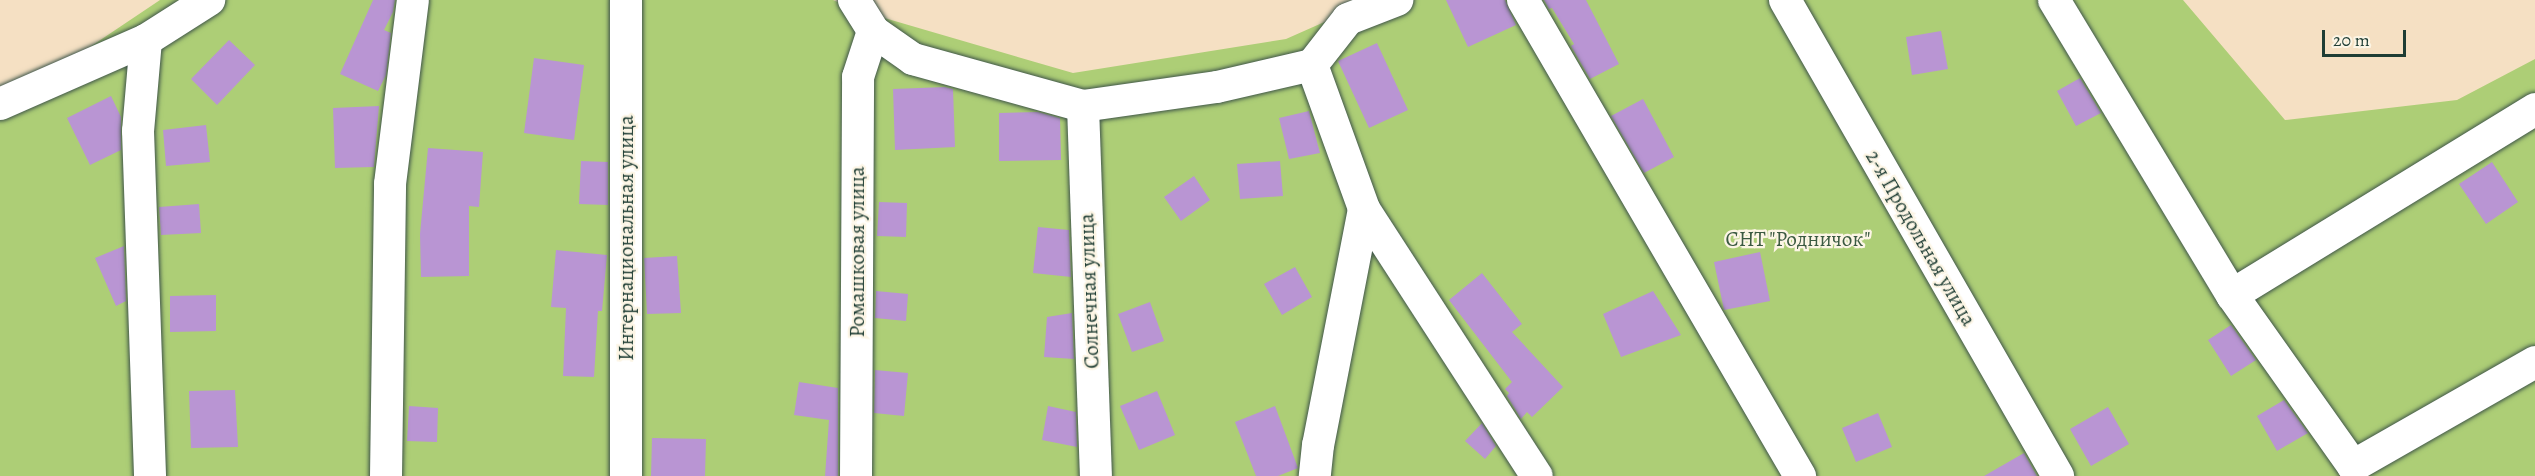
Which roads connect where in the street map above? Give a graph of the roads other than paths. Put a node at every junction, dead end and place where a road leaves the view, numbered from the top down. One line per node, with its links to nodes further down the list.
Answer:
1 (209, 0): 11 (street)
2 (413, 0): 20 (street)
3 (626, 0): 21 (street, Интернациональная улица)
4 (854, 0): 10 (street)
5 (1396, 0): 9 (street)
6 (1523, 0): 26 (street)
7 (1785, 0): 27 (street, 2-я Продольная улица)
8 (2054, 0): 17 (street)
9 (1344, 10): 12 (street)
10 (873, 31): 14 (street); 22 (street, Ромашковая улица)
11 (146, 40): 13 (street); 19 (street)
12 (1312, 65): 14 (street); 16 (street)
13 (0, 104)
14 (1083, 106): 23 (street, Солнечная улица)
15 (2535, 109): 17 (street)
16 (1364, 209): 24 (street); 25 (street)
17 (2232, 295): 18 (street)
18 (2535, 362)
19 (150, 476)
20 (386, 476)
21 (626, 476)
22 (856, 476)
23 (1096, 476)
24 (1315, 476)
25 (1537, 476)
26 (1800, 476)
27 (2058, 476)

